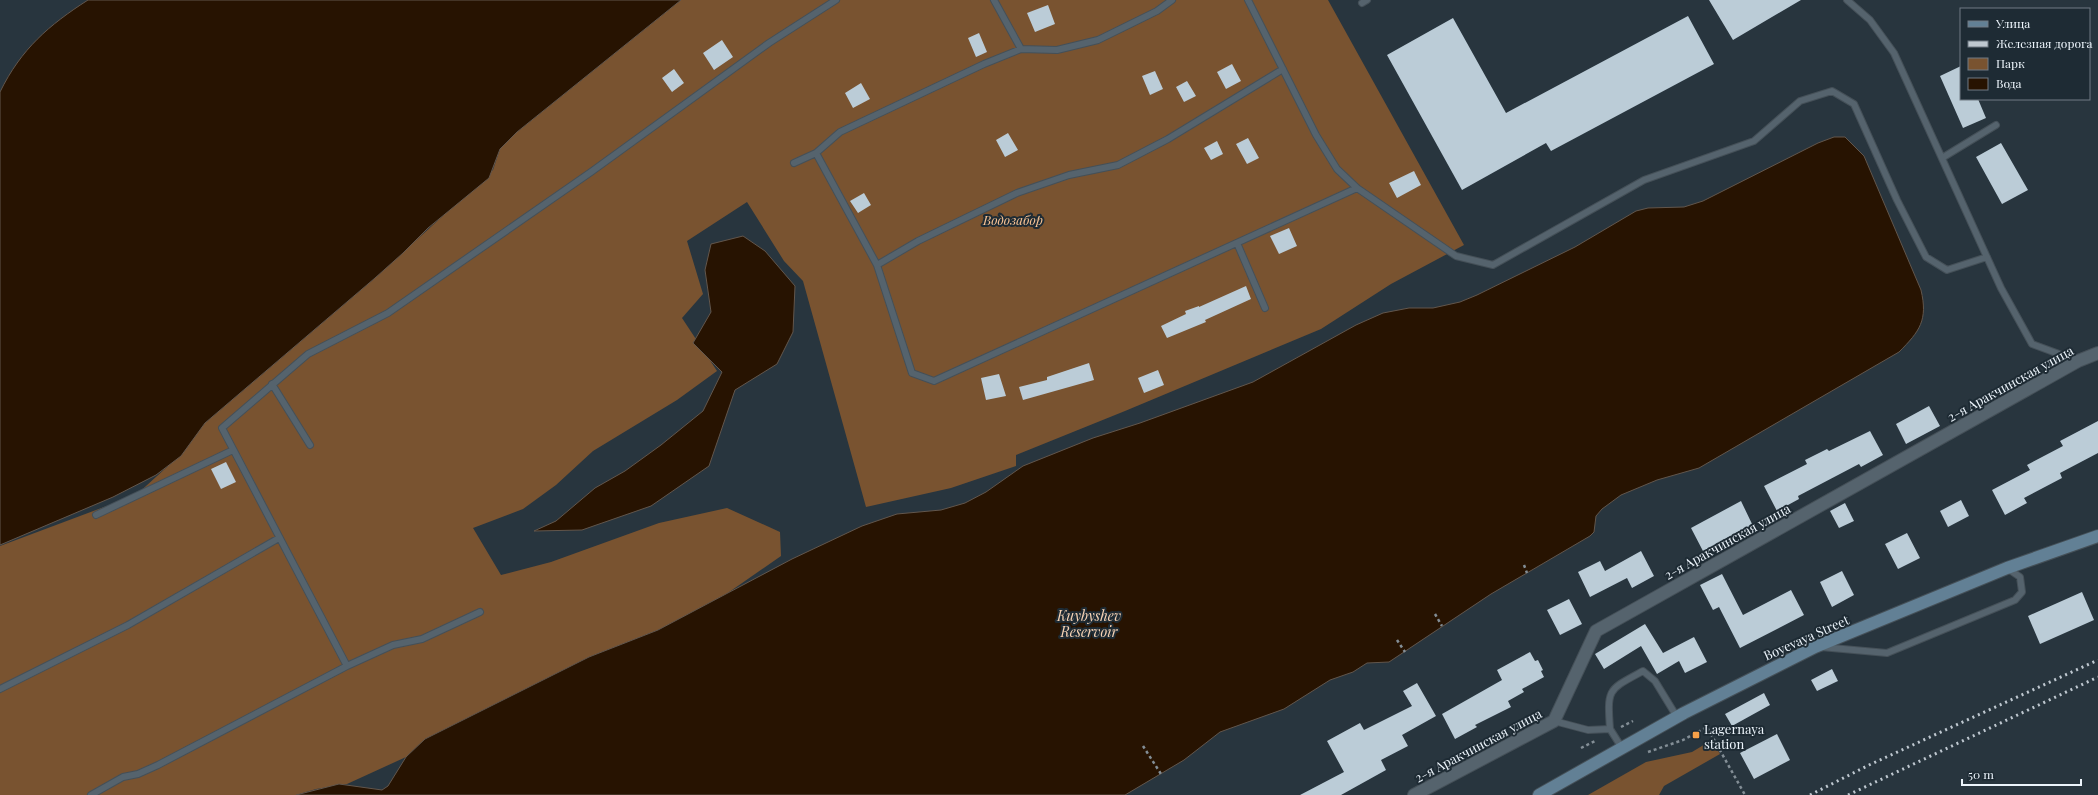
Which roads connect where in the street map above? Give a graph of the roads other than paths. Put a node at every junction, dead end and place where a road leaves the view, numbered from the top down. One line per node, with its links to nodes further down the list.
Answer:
1 (836, 0): 19 (lane)
2 (994, 0): 6 (lane)
3 (1172, 0): 6 (lane)
4 (1248, 0): 7 (lane)
5 (1846, 0): 10 (lane)
6 (1021, 49): 9 (lane)
7 (1283, 69): 12 (lane); 15 (lane)
8 (1996, 125): 10 (lane)
9 (816, 153): 11 (lane); 15 (lane)
10 (1942, 158): 14 (lane)
11 (794, 163)
12 (1357, 188): 13 (lane); 14 (lane)
13 (1237, 243): 15 (lane); 16 (lane)
14 (1987, 257): 18 (lane)
15 (877, 265)
16 (1266, 308)
17 (2098, 353): 18 (street, 2-я Аракчинская улица)
18 (2078, 361): 31 (street, 2-я Аракчинская улица)
19 (272, 384): 20 (lane); 21 (lane)
20 (310, 445)
21 (233, 450): 22 (lane); 24 (lane)
22 (96, 515)
23 (2098, 536): 25 (main road, Boyevaya Street)
24 (279, 538): 28 (lane); 29 (lane)
25 (2007, 568): 27 (main road, Boyevaya Street); 27 (lane)
26 (480, 612): 28 (lane)
27 (1815, 647): 30 (main road, Boyevaya Street)
28 (347, 666): 34 (lane)
29 (0, 689)
30 (1677, 717): 32 (lane); 33 (main road, Boyevaya Street)
31 (1554, 721): 32 (lane); 35 (street, 2-я Аракчинская улица)
32 (1610, 728): 33 (lane)
33 (1622, 748): 36 (main road, Boyevaya Street)
34 (91, 795)
35 (1414, 795)
36 (1539, 795)

